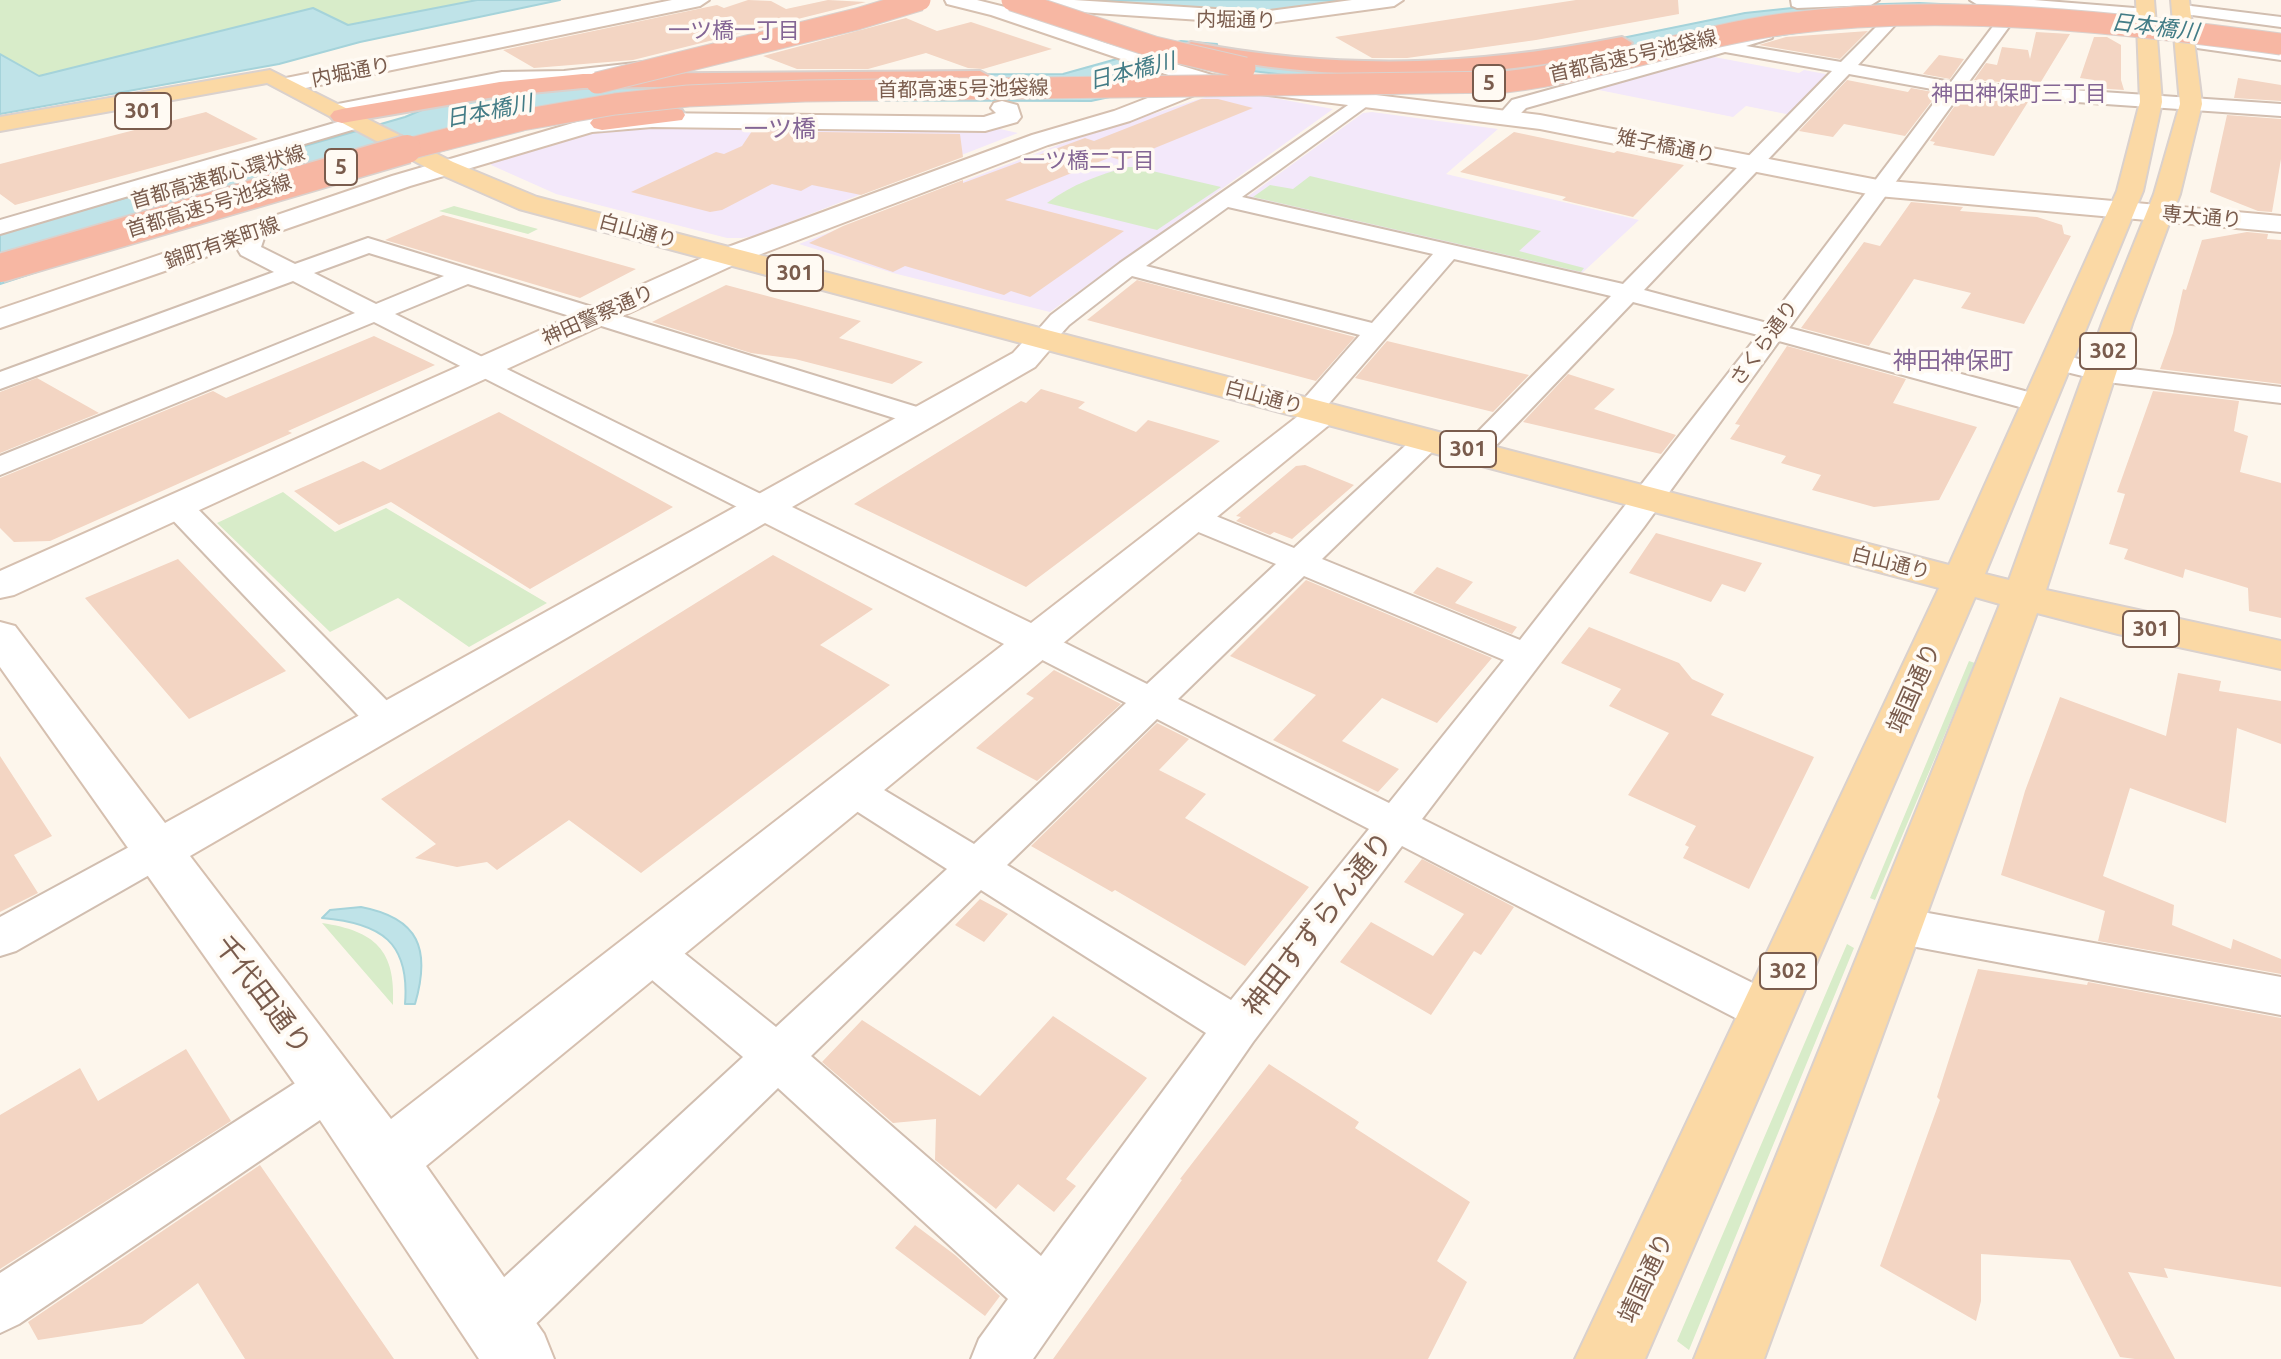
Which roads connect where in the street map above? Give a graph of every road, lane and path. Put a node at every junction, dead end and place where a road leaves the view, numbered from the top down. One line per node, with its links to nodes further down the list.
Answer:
1 (646, 0): 28 (street, 内堀通り)
2 (700, 0): 28 (street, 内堀通り)
3 (903, 0): 40 (street); 54 (highway, 首都高速都心環状線, bridge)
4 (920, 0): 58 (highway, 首都高速都心環状線, bridge)
5 (954, 0): 16 (street, 内堀通り)
6 (996, 0): 11 (street, 内堀通り)
7 (1012, 0): 14 (highway, 首都高速5号池袋線 / 5, bridge)
8 (1038, 0): 21 (highway, 首都高速5号池袋線 / 5)
9 (1871, 0): 12 (street)
10 (1978, 0): 14 (street)
11 (1402, 1): 13 (street, 内堀通り)
12 (1796, 2): 19 (street, bridge)
13 (1168, 18): 16 (street, 内堀通り); 23 (street)
14 (2162, 22): 15 (street); 18 (street); 20 (highway, 首都高速5号池袋線 / 5, bridge); 24 (street); 29 (highway, 首都高速5号池袋線 / 5, bridge); 33 (main road, 靖国通り / 302); 34 (main road, 302)
15 (2281, 22)
16 (1032, 24): 23 (street, 雉子橋通り)
17 (1888, 24): 18 (street); 19 (street); 25 (street)
18 (2003, 24): 30 (street, さくら通り)
19 (1840, 25): 22 (street)
20 (2281, 42): 21 (highway, 首都高速5号池袋線 / 5, bridge)
21 (1622, 43): 27 (highway, 首都高速5号池袋線 / 5)
22 (1721, 46): 25 (street); 39 (street)
23 (1099, 47): 26 (street, 雉子橋通り)
24 (2281, 55)
25 (1844, 68): 30 (street); 45 (street)
26 (1200, 79): 31 (street, 雉子橋通り); 32 (street, 神田警察通り)
27 (1279, 79): 40 (highway, bridge); 55 (highway, 首都高速5号池袋線 / 5, bridge)
28 (278, 80): 40 (main road, 白山通り / 301); 42 (main road, 内堀通り / 301); 43 (main road, 内堀通り / 301)
29 (1335, 85): 36 (highway, bridge); 59 (highway, 首都高速5号池袋線 / 5, bridge)
30 (1955, 88): 33 (street); 47 (street, さくら通り)
31 (1364, 100): 39 (street, 雉子橋通り); 48 (street)
32 (1161, 102): 36 (street); 44 (street, 神田警察通り)
33 (2151, 102): 34 (street); 49 (main road, 靖国通り / 302)
34 (2191, 104): 37 (street); 50 (main road, 302)
35 (1002, 108): 36 (street); 41 (street); 46 (street)
36 (1064, 109): 44 (street)
37 (2281, 110)
38 (1029, 113): 41 (highway)
39 (1507, 116): 45 (street, 雉子橋通り)
40 (349, 119): 46 (main road, 白山通り / 301); 52 (street)
41 (602, 123): 46 (street)
42 (0, 124)
43 (0, 135)
44 (1040, 140): 57 (street, 神田警察通り)
45 (1752, 163): 47 (street, 雉子橋通り); 63 (street)
46 (444, 167): 53 (street, 錦町有楽町線); 57 (main road, 白山通り / 301)
47 (1878, 188): 49 (street, 雉子橋通り); 67 (street, さくら通り)
48 (1228, 200): 56 (street); 60 (street)
49 (2122, 211): 50 (street, 専大通り); 70 (main road, 靖国通り / 302)
50 (2160, 214): 51 (street, 専大通り); 72 (main road, 302)
51 (2281, 224)
52 (0, 227)
53 (255, 232): 61 (street); 66 (street, 錦町有楽町線)
54 (0, 241)
55 (0, 250)
56 (1449, 251): 63 (street); 68 (street)
57 (730, 256): 65 (street, 神田警察通り); 69 (main road, 白山通り / 301)
58 (0, 260)
59 (0, 268)
60 (1128, 268): 68 (street); 69 (street)
61 (292, 272): 62 (street); 64 (street); 73 (street)
62 (466, 276): 64 (street); 65 (street)
63 (1629, 293): 67 (street); 79 (street)
64 (374, 314): 71 (street); 80 (street)
65 (593, 317): 71 (street, 神田警察通り); 77 (street)
66 (0, 319)
67 (1773, 330): 75 (street); 81 (street, さくら通り)
68 (1377, 332): 76 (street)
69 (1043, 339): 76 (main road, 白山通り / 301); 77 (street)
70 (2055, 361): 72 (street); 75 (main road, 靖国通り / 302)
71 (481, 367): 82 (street, 神田警察通り); 83 (street)
72 (2101, 372): 74 (street); 88 (main road, 302)
73 (0, 381)
74 (2281, 395)
75 (2037, 403): 86 (main road, 靖国通り / 302)
76 (1316, 411): 78 (main road, 白山通り / 301); 84 (street)
77 (920, 417): 83 (street)
78 (1429, 439): 79 (main road, 白山通り / 301); 85 (street)
79 (1475, 451): 81 (main road, 白山通り / 301)
80 (0, 466)
81 (1649, 497): 86 (main road, 白山通り / 301); 92 (street, 神田すずらん通り)
82 (177, 506): 87 (street, 神田警察通り); 94 (street)
83 (764, 508): 90 (street); 94 (street)
84 (1190, 517): 85 (street); 90 (street)
85 (1298, 562): 92 (street); 93 (street)
86 (1962, 581): 88 (main road, 白山通り / 301); 103 (main road, 靖国通り / 302)
87 (0, 586)
88 (2023, 597): 91 (main road, 白山通り / 301); 99 (main road, 302)
89 (0, 636): 97 (street, 千代田通り)
90 (1033, 641): 93 (street); 95 (street)
91 (2281, 655)
92 (1527, 656): 96 (street, 神田すずらん通り)
93 (1151, 701): 96 (street); 98 (street)
94 (386, 722): 97 (street)
95 (850, 788): 98 (street); 101 (street)
96 (1395, 824): 103 (street); 104 (street, 神田すずらん通り)
97 (157, 851): 100 (street); 106 (street, 千代田通り)
98 (976, 867): 104 (street); 105 (street)
99 (1895, 925): 102 (street); 113 (main road, 302)
100 (0, 938)
101 (648, 950): 105 (street); 107 (street)
102 (2281, 996)
103 (1769, 1013): 112 (main road, 靖国通り / 302)
104 (1237, 1028): 108 (street, 神田すずらん通り)
105 (779, 1058): 108 (street); 110 (street)
106 (331, 1086): 107 (street, 千代田通り); 109 (street)
107 (384, 1162): 110 (street, 千代田通り)
108 (1045, 1296): 111 (street, 神田すずらん通り)
109 (0, 1305)
110 (507, 1342)
111 (999, 1359)
112 (1610, 1359)
113 (1729, 1359)

